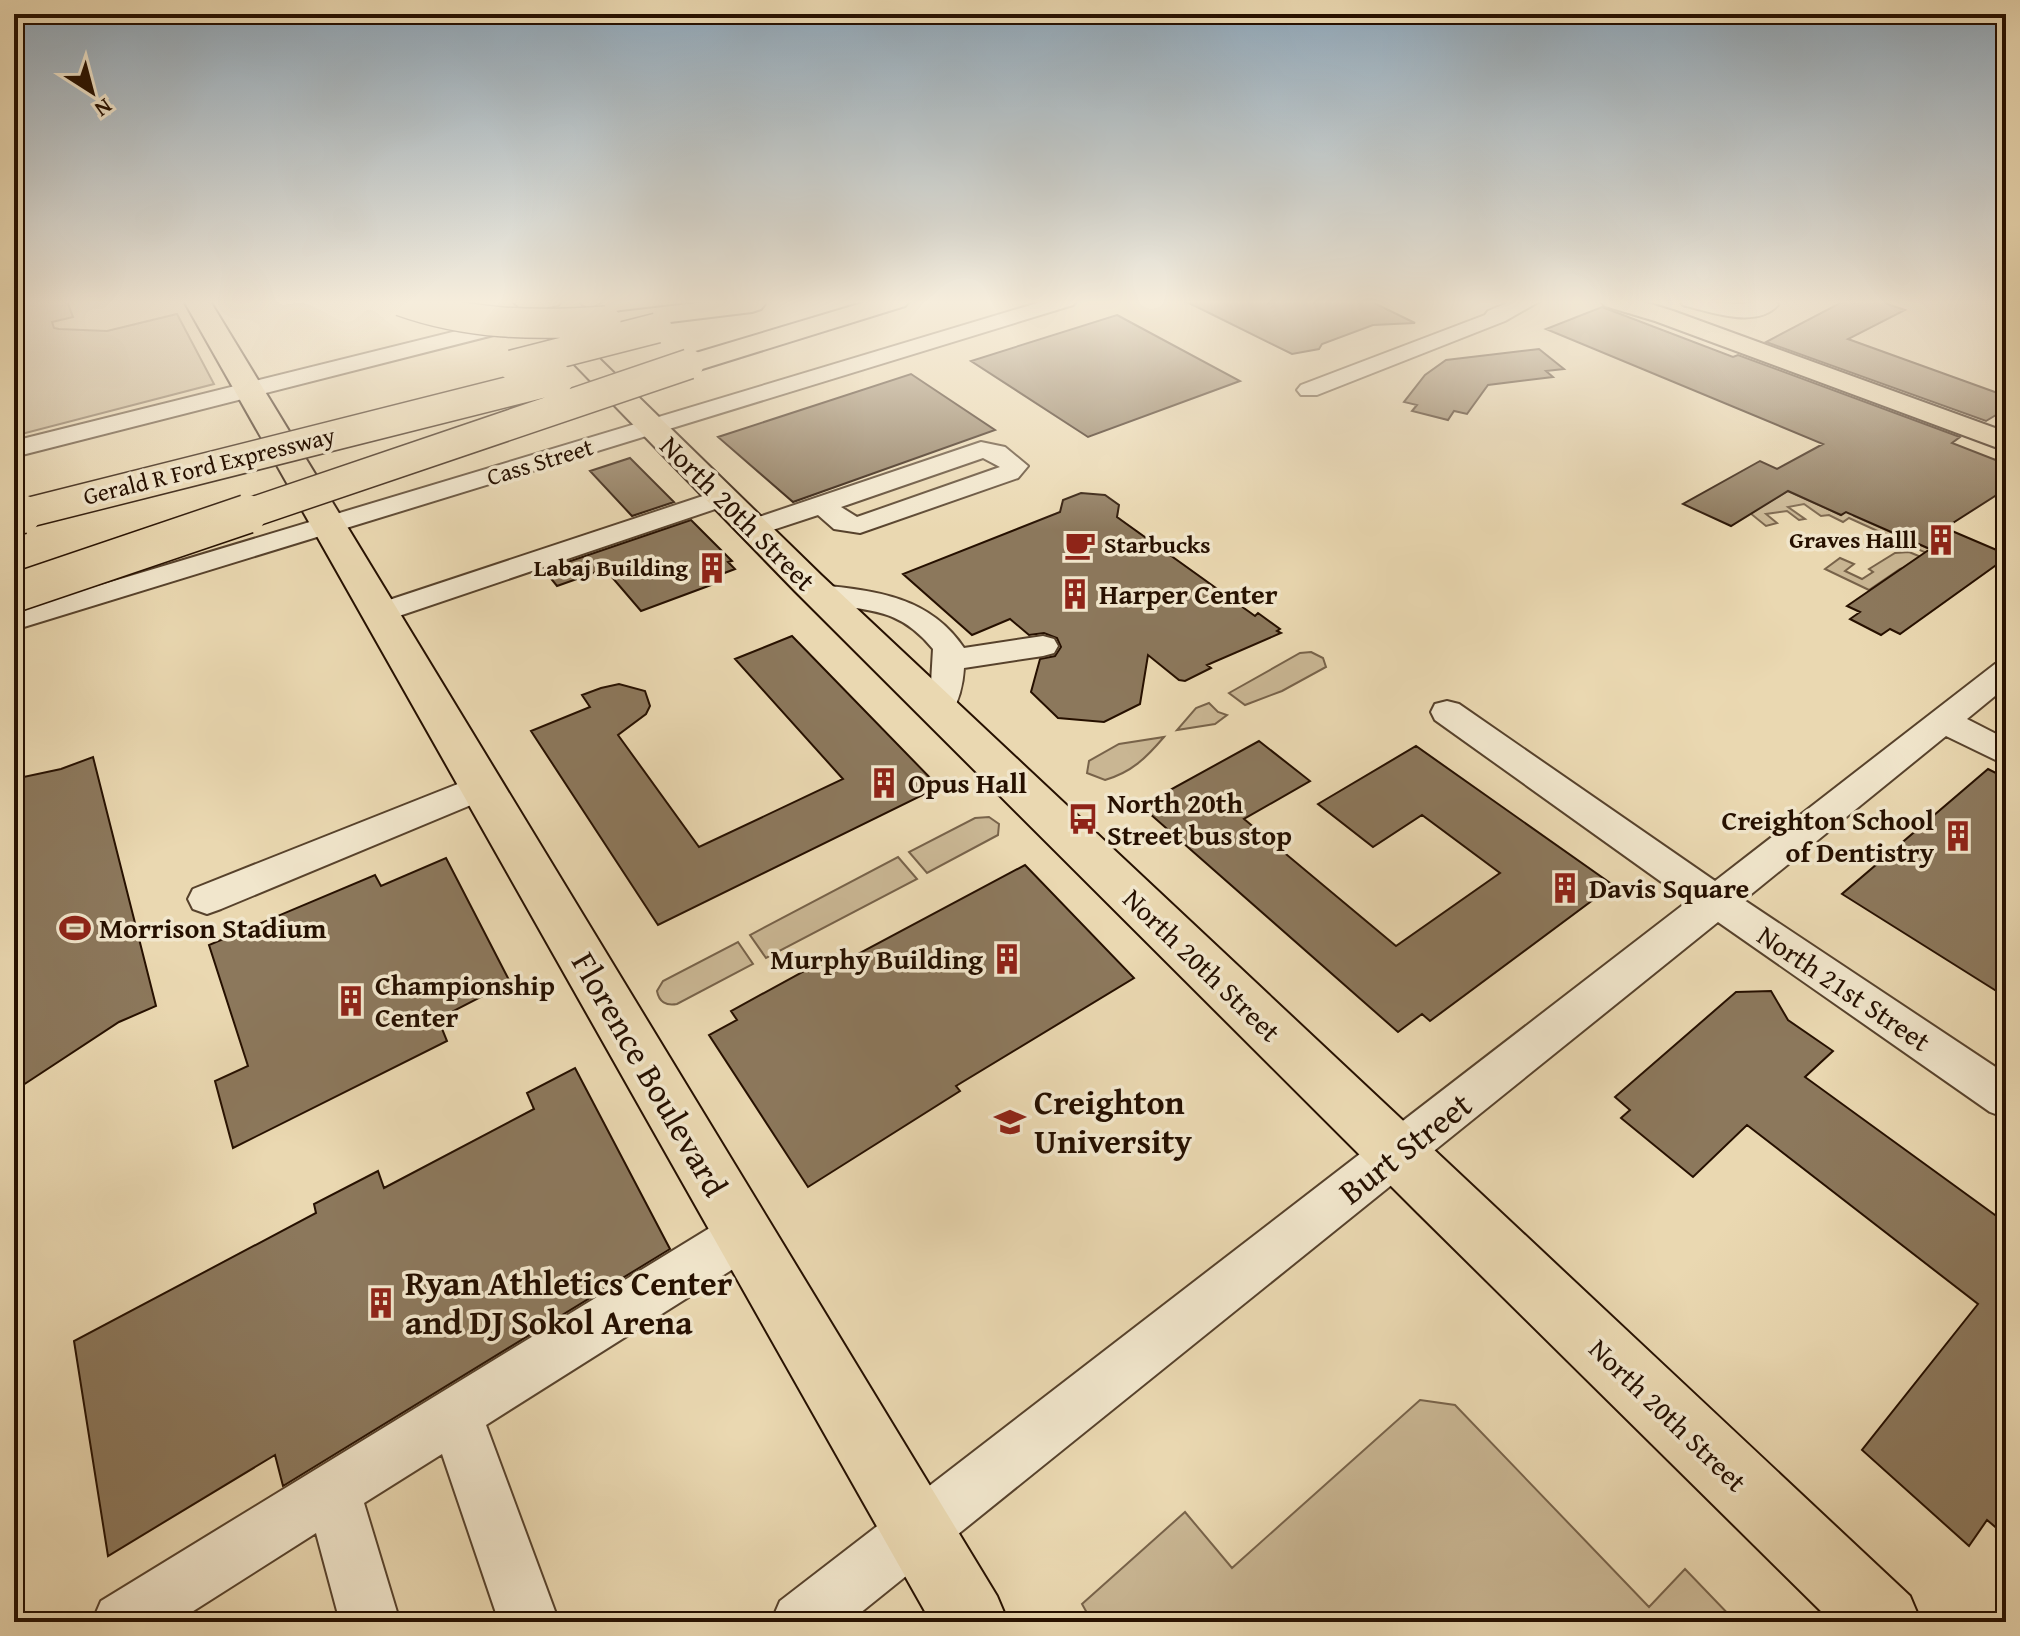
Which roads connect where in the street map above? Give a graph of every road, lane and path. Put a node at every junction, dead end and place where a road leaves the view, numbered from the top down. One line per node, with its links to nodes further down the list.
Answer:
1 (244, 377): 10 (main road, Florence Boulevard)
2 (291, 377): 10 (street)
3 (502, 377): 15 (main road, Gerald R Ford Expressway, bridge)
4 (526, 377): 18 (main road, Gerald R Ford Expressway, bridge)
5 (568, 377): 21 (main road, bridge)
6 (604, 377): 12 (main road, North 20th Street)
7 (817, 377): 12 (street, Cass Street)
8 (1342, 377): 11 (street)
9 (1831, 377): 13 (main road)
10 (251, 389): 14 (street); 19 (main road, Florence Boulevard)
11 (1309, 390)
12 (651, 428): 16 (main road, North 20th Street); 19 (street, Cass Street)
13 (2006, 442)
14 (14, 449)
15 (14, 491)
16 (724, 497): 20 (main road, North 20th Street); 23 (street)
17 (823, 504): 17 (street); 20 (street)
18 (14, 516)
19 (331, 526): 23 (main road, Florence Boulevard); 24 (street, Cass Street)
20 (754, 528): 22 (main road, North 20th Street)
21 (14, 593)
22 (820, 594): 26 (street); 28 (main road, North 20th Street)
23 (382, 612): 32 (main road, Florence Boulevard)
24 (14, 621)
25 (1043, 646): 26 (street)
26 (949, 660): 28 (street)
27 (2006, 671): 30 (street, Burt Street)
28 (938, 708): 36 (main road, North 20th Street)
29 (1447, 712): 34 (street, North 21st Street)
30 (1944, 721): 31 (street); 34 (street, Burt Street)
31 (2006, 753)
32 (483, 786): 33 (street); 37 (main road, Florence Boulevard)
33 (207, 899)
34 (1716, 901): 35 (street, North 21st Street); 36 (street, Burt Street)
35 (2006, 1098)
36 (1397, 1155): 40 (street, Burt Street); 46 (main road, North 20th Street)
37 (743, 1235): 38 (street); 40 (main road, Florence Boulevard)
38 (455, 1414): 39 (street); 43 (street)
39 (333, 1491): 41 (street); 42 (street)
40 (918, 1530): 44 (street, Burt Street); 45 (main road, Florence Boulevard)
41 (122, 1622)
42 (370, 1622)
43 (529, 1622)
44 (801, 1622)
45 (971, 1622)
46 (1884, 1622)

